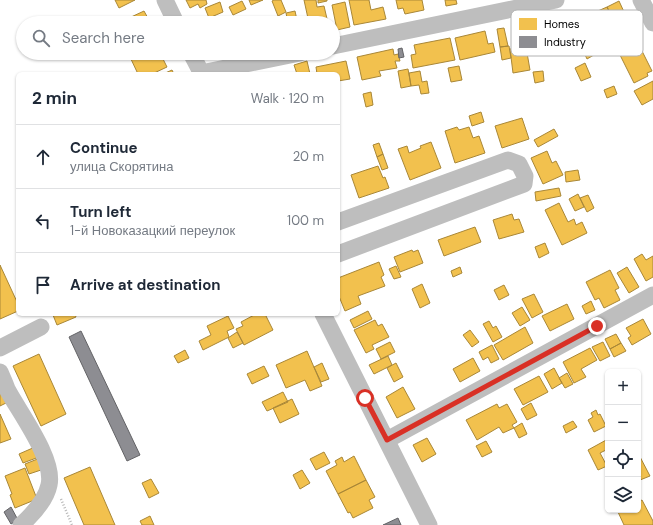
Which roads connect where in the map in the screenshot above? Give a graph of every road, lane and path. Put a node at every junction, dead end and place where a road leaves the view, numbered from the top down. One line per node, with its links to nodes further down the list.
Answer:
1 (164, 0): 4 (street)
2 (556, 0): 6 (street)
3 (641, 0): 5 (street)
4 (172, 16)
5 (653, 23)
6 (340, 45)
7 (195, 60): 9 (street)
8 (267, 60): 10 (street)
9 (201, 72)
10 (211, 72)
11 (340, 221): 12 (street)
12 (340, 253)
13 (653, 295): 18 (street)
14 (324, 316): 18 (street)
15 (41, 327): 16 (street)
16 (0, 348)
17 (0, 372): 19 (street)
18 (387, 440): 22 (street)
19 (49, 487): 20 (street); 21 (path)
20 (21, 525)
21 (72, 525)
22 (429, 525)

